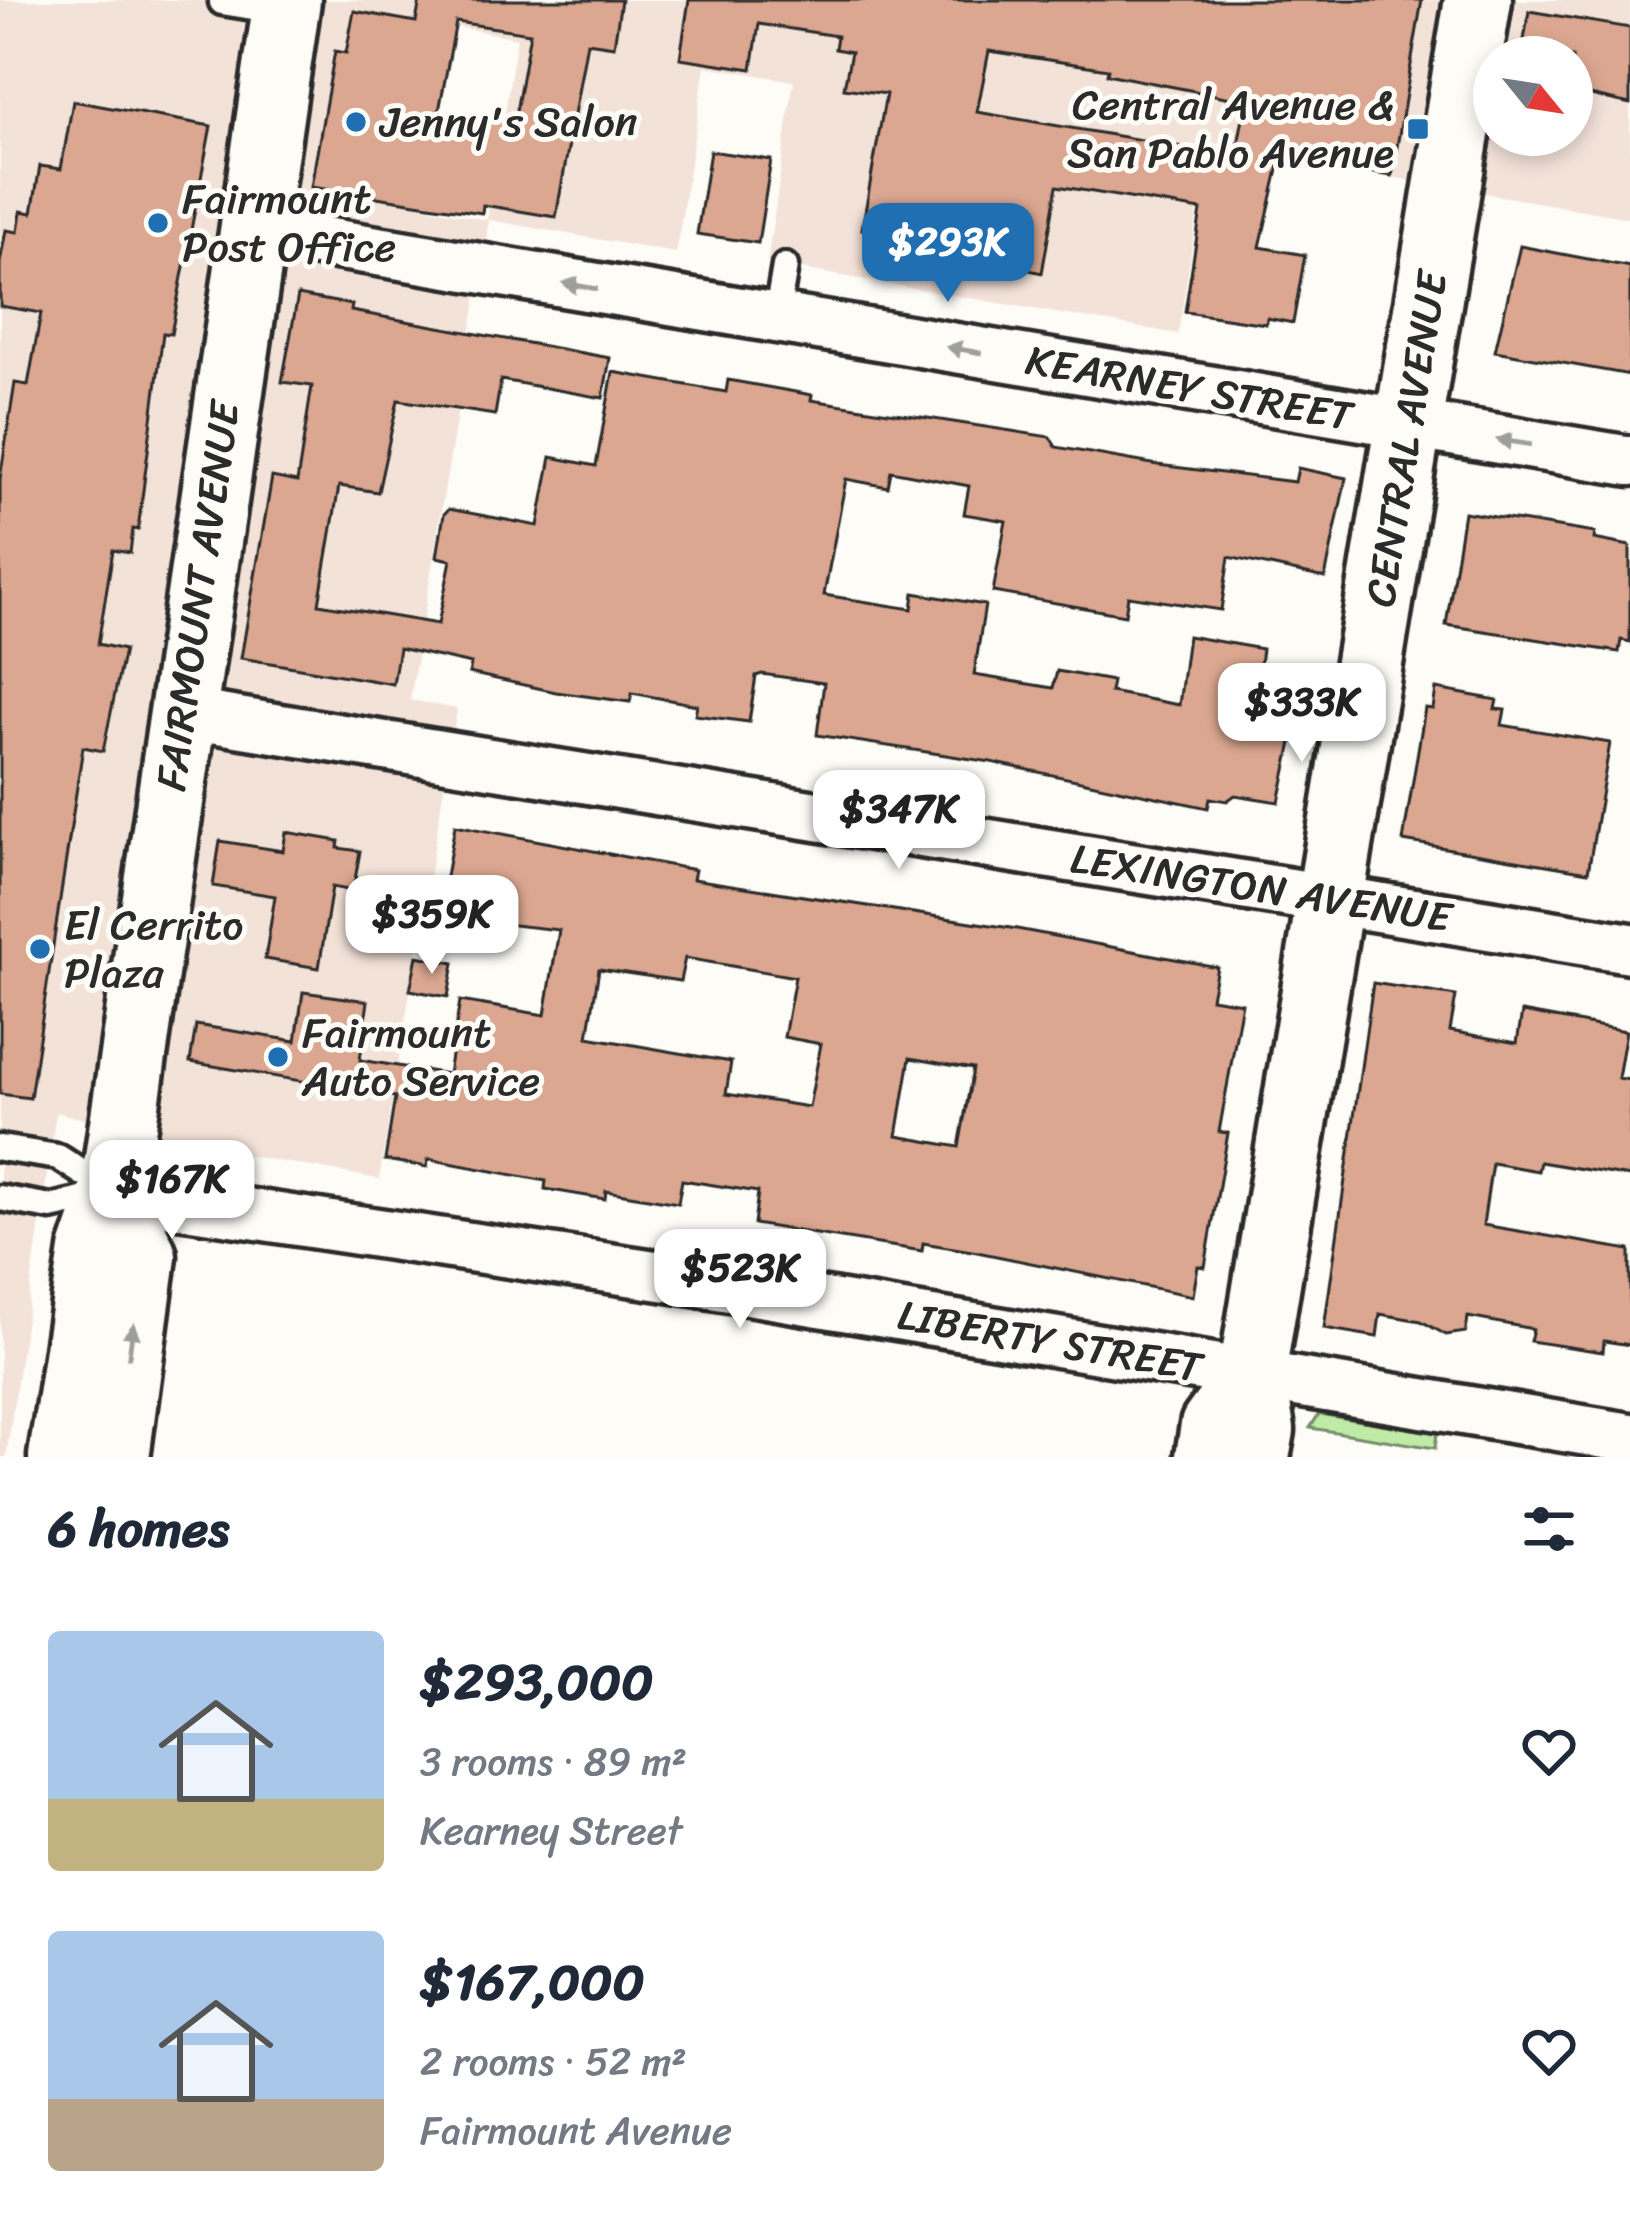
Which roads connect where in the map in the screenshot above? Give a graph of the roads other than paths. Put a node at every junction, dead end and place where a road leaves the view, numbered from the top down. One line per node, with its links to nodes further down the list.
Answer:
1 (1478, 0): 7 (street, CENTRAL AVENUE)
2 (222, 2): 3 (lane)
3 (286, 6): 4 (street, FAIRMOUNT AVENUE)
4 (252, 230): 6 (street, KEARNEY STREET, one-way to 4); 9 (street, FAIRMOUNT AVENUE)
5 (785, 266): 6 (lane)
6 (776, 319): 7 (street, KEARNEY STREET, one-way to 6)
7 (1409, 425): 8 (street, KEARNEY STREET, one-way to 7); 10 (street, CENTRAL AVENUE)
8 (1630, 461)
9 (182, 713): 10 (street, LEXINGTON AVENUE); 13 (street, FAIRMOUNT AVENUE)
10 (1331, 899): 11 (street, LEXINGTON AVENUE); 15 (street, CENTRAL AVENUE)
11 (1630, 948)
12 (0, 1148): 13 (lane)
13 (113, 1193): 14 (lane); 15 (street, LIBERTY STREET); 17 (street, FAIRMOUNT AVENUE); 18 (street, one-way to 13)
14 (0, 1198)
15 (1252, 1374): 16 (street, LIBERTY STREET); 19 (street, CENTRAL AVENUE); 20 (street, CENTRAL AVENUE)
16 (1630, 1438)
17 (62, 1457)
18 (116, 1457)
19 (1209, 1457)
20 (1256, 1457)

